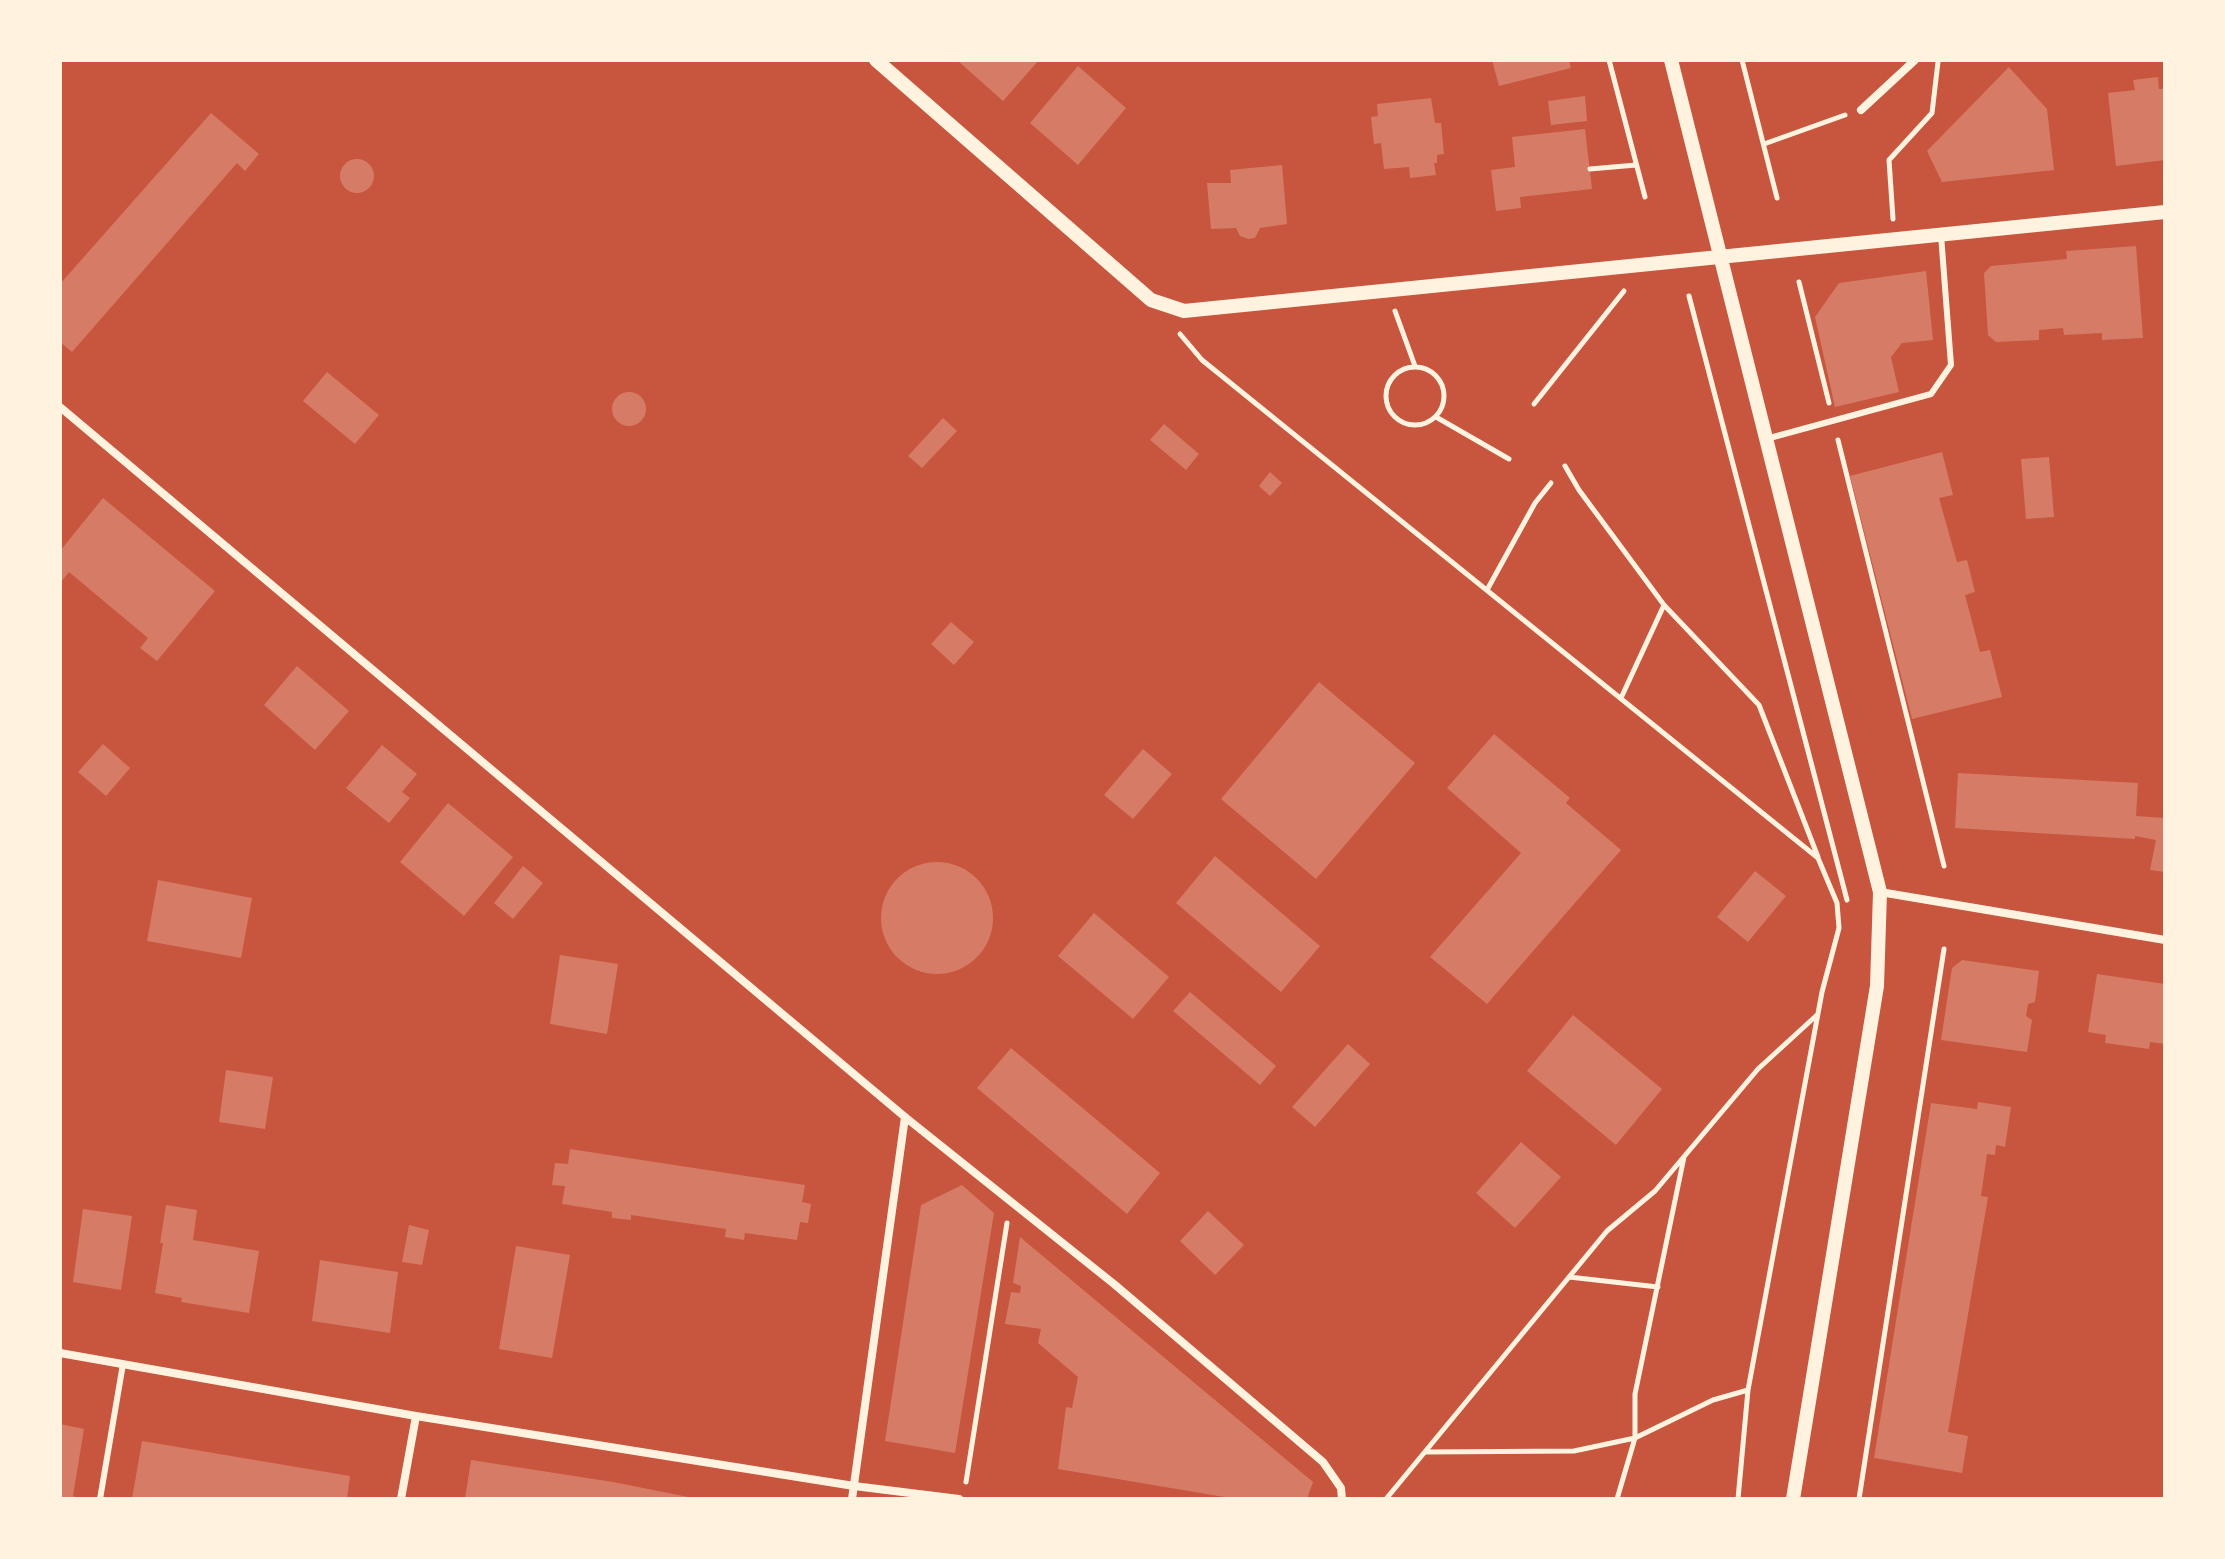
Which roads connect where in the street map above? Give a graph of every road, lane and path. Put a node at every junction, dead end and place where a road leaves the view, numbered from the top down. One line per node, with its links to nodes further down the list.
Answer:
1 (876, 60): 21 (street)
2 (1609, 60): 9 (path)
3 (1671, 60): 16 (street)
4 (1742, 60): 8 (path)
5 (1915, 60): 7 (street)
6 (1938, 60): 15 (path)
7 (1861, 110): 8 (path)
8 (1764, 144): 12 (path)
9 (1636, 165): 10 (path); 11 (path)
10 (1590, 169)
11 (1645, 197)
12 (1777, 198)
13 (2165, 212): 14 (street)
14 (1941, 235): 15 (street); 26 (lane)
15 (1894, 240): 16 (street)
16 (1720, 258): 17 (street); 27 (street)
17 (1645, 265): 19 (street); 23 (path)
18 (1799, 282): 26 (path)
19 (1388, 291): 21 (street); 22 (path)
20 (1689, 296): 37 (path)
21 (1151, 300): 31 (path)
22 (1415, 366): 25 (path); 25 (path)
23 (1534, 404)
24 (60, 407): 41 (street)
25 (1436, 417): 28 (path)
26 (1833, 420): 27 (lane); 35 (path)
27 (1765, 439): 36 (street)
28 (1509, 459)
29 (1565, 466): 32 (path)
30 (1551, 483): 31 (path)
31 (1487, 590): 33 (path)
32 (1664, 605): 33 (path); 34 (path)
33 (1621, 698): 34 (path)
34 (1818, 858): 40 (path)
35 (1944, 866)
36 (1880, 892): 38 (street); 62 (street)
37 (1847, 900)
38 (2165, 940)
39 (1944, 949): 63 (path)
40 (1818, 1015): 42 (path); 48 (path)
41 (905, 1117): 43 (street); 53 (street)
42 (1685, 1156): 44 (path); 45 (path)
43 (1011, 1201): 52 (path); 58 (street)
44 (1569, 1277): 45 (path); 51 (path)
45 (1658, 1287): 50 (path)
46 (60, 1353): 47 (street)
47 (123, 1364): 49 (street); 54 (lane)
48 (1748, 1390): 50 (path); 61 (path)
49 (416, 1416): 53 (street); 55 (street)
50 (1635, 1438): 51 (path); 60 (path)
51 (1426, 1452): 59 (path)
52 (966, 1483)
53 (854, 1486): 56 (street); 57 (street)
54 (100, 1499)
55 (401, 1499)
56 (852, 1499)
57 (959, 1499)
58 (1342, 1499)
59 (1386, 1499)
60 (1617, 1499)
61 (1738, 1499)
62 (1793, 1499)
63 (1859, 1499)

